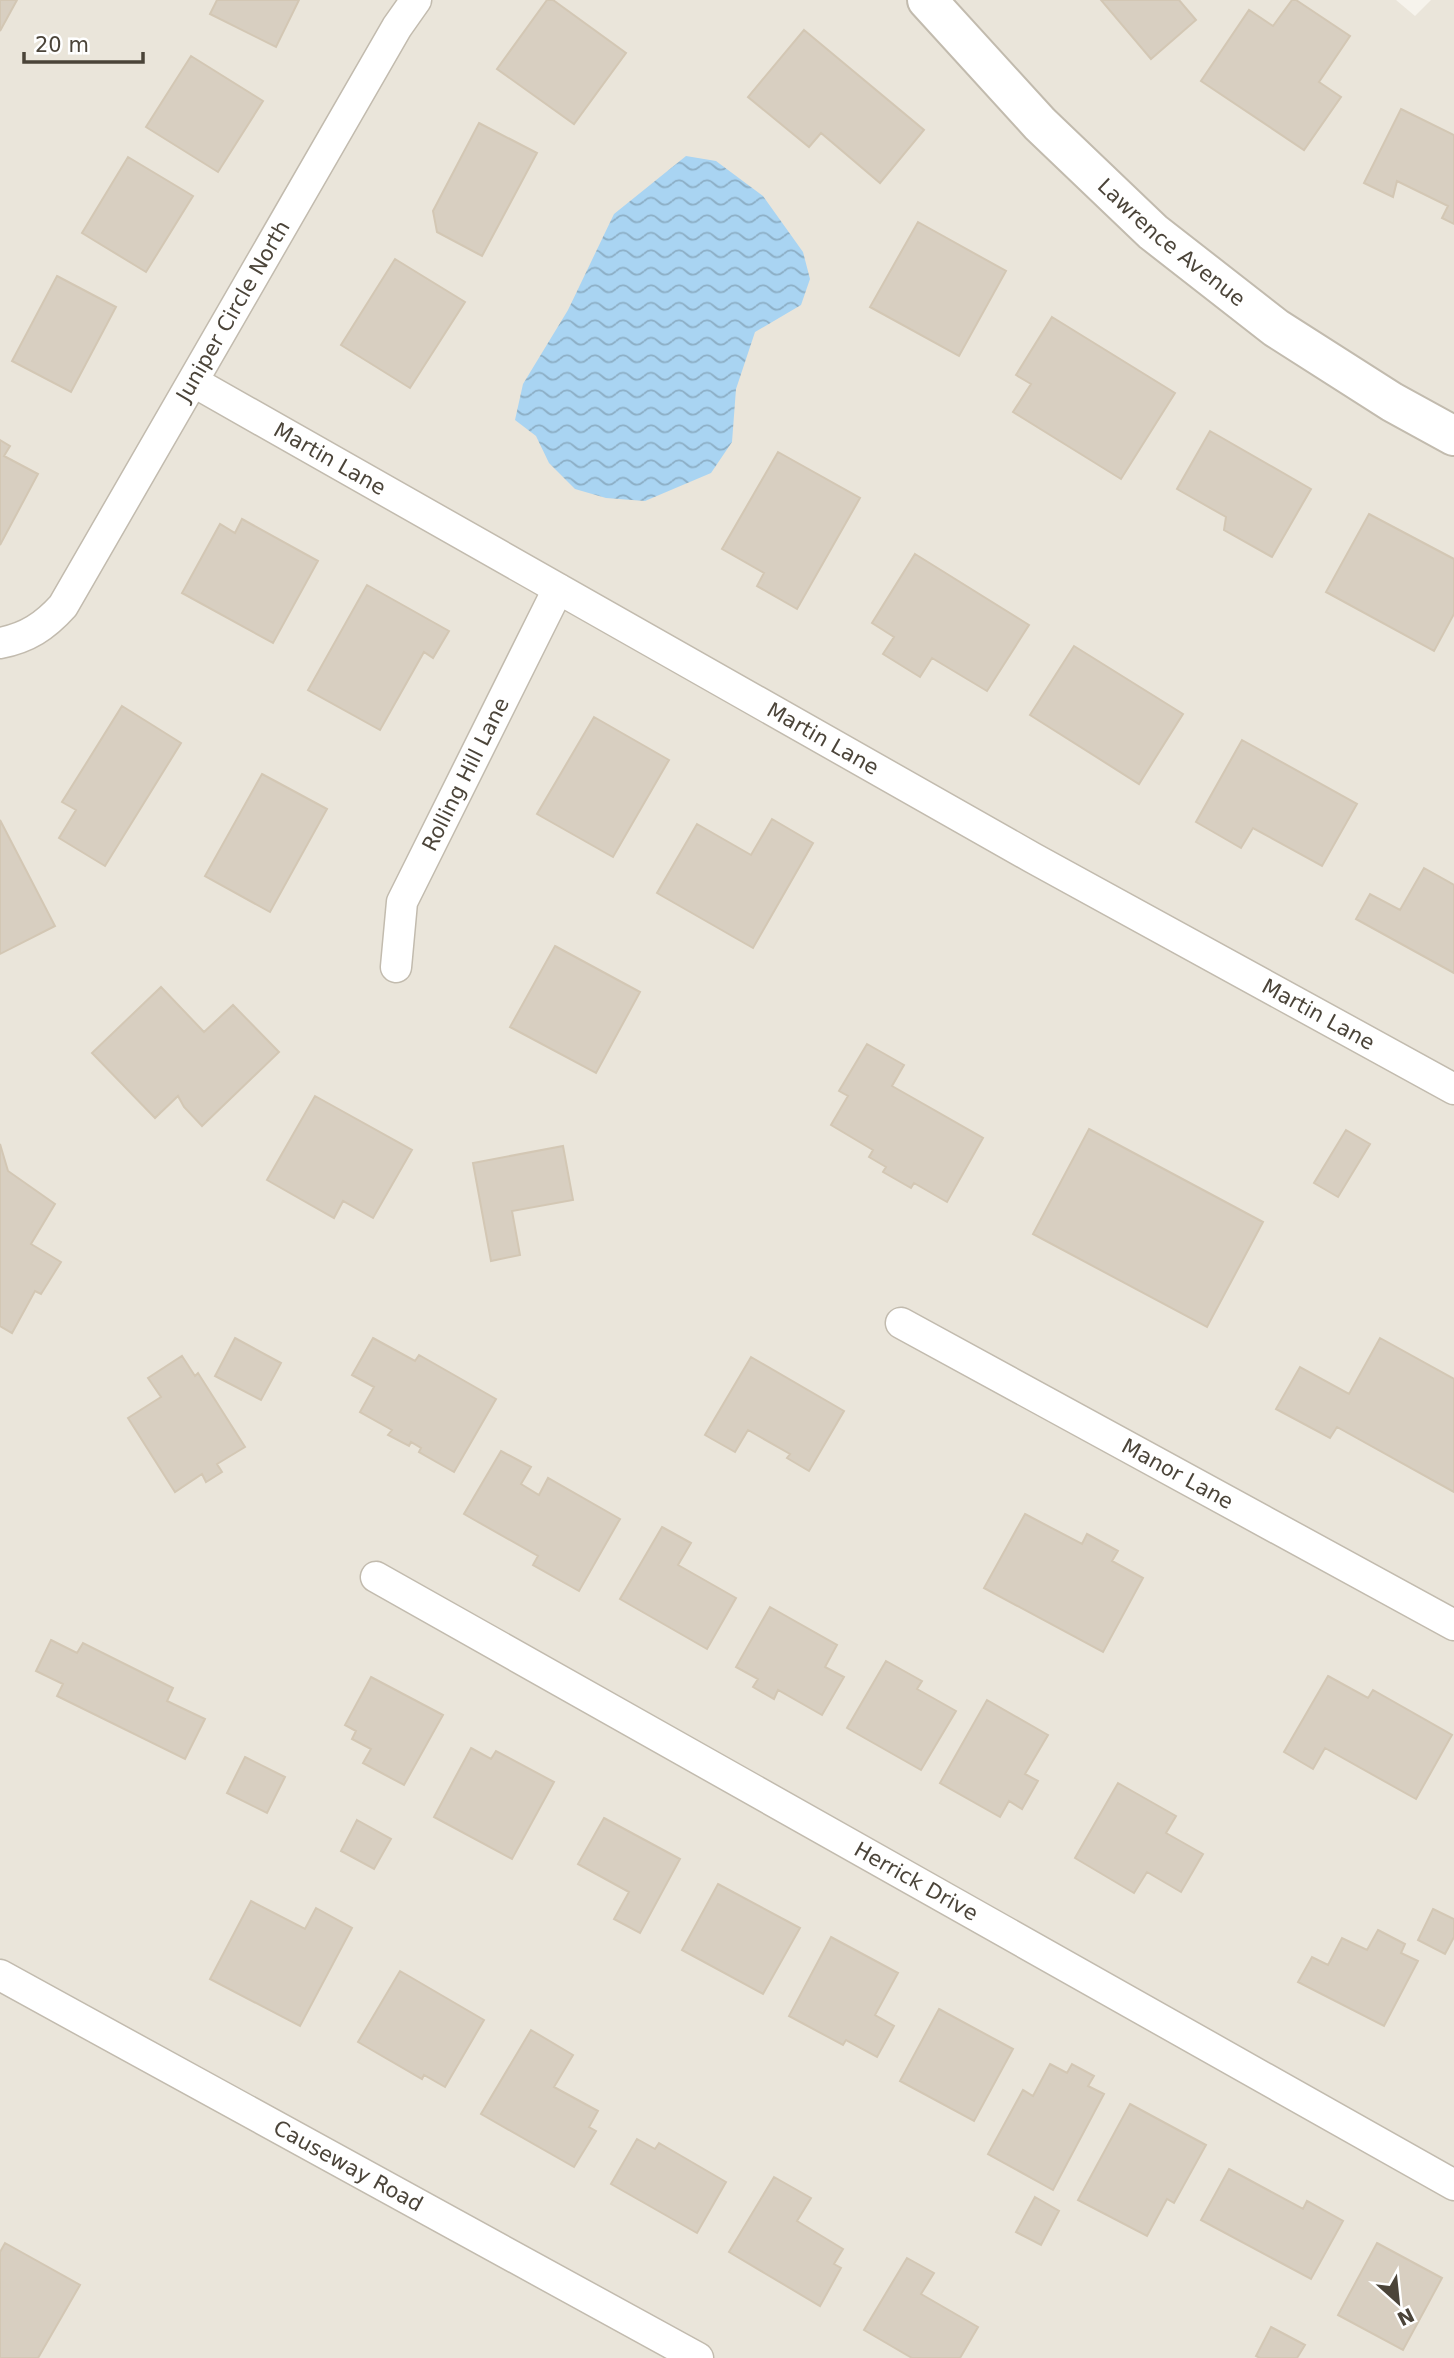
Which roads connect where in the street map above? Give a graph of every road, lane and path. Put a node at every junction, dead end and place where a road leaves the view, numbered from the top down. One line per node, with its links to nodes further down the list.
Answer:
1 (416, 0): 3 (street, Juniper Circle North)
2 (928, 0): 4 (street, Lawrence Avenue)
3 (194, 382): 5 (street, Martin Lane); 6 (street, Juniper Circle North)
4 (1454, 436)
5 (558, 589): 7 (street, Rolling Hill Lane); 8 (street, Martin Lane)
6 (0, 643)
7 (396, 967)
8 (1454, 1089)
9 (901, 1323): 11 (street, Manor Lane)
10 (376, 1577): 13 (street, Herrick Drive)
11 (1454, 1625)
12 (0, 1975): 14 (street, Causeway Road)
13 (1454, 2185)
14 (698, 2358)

